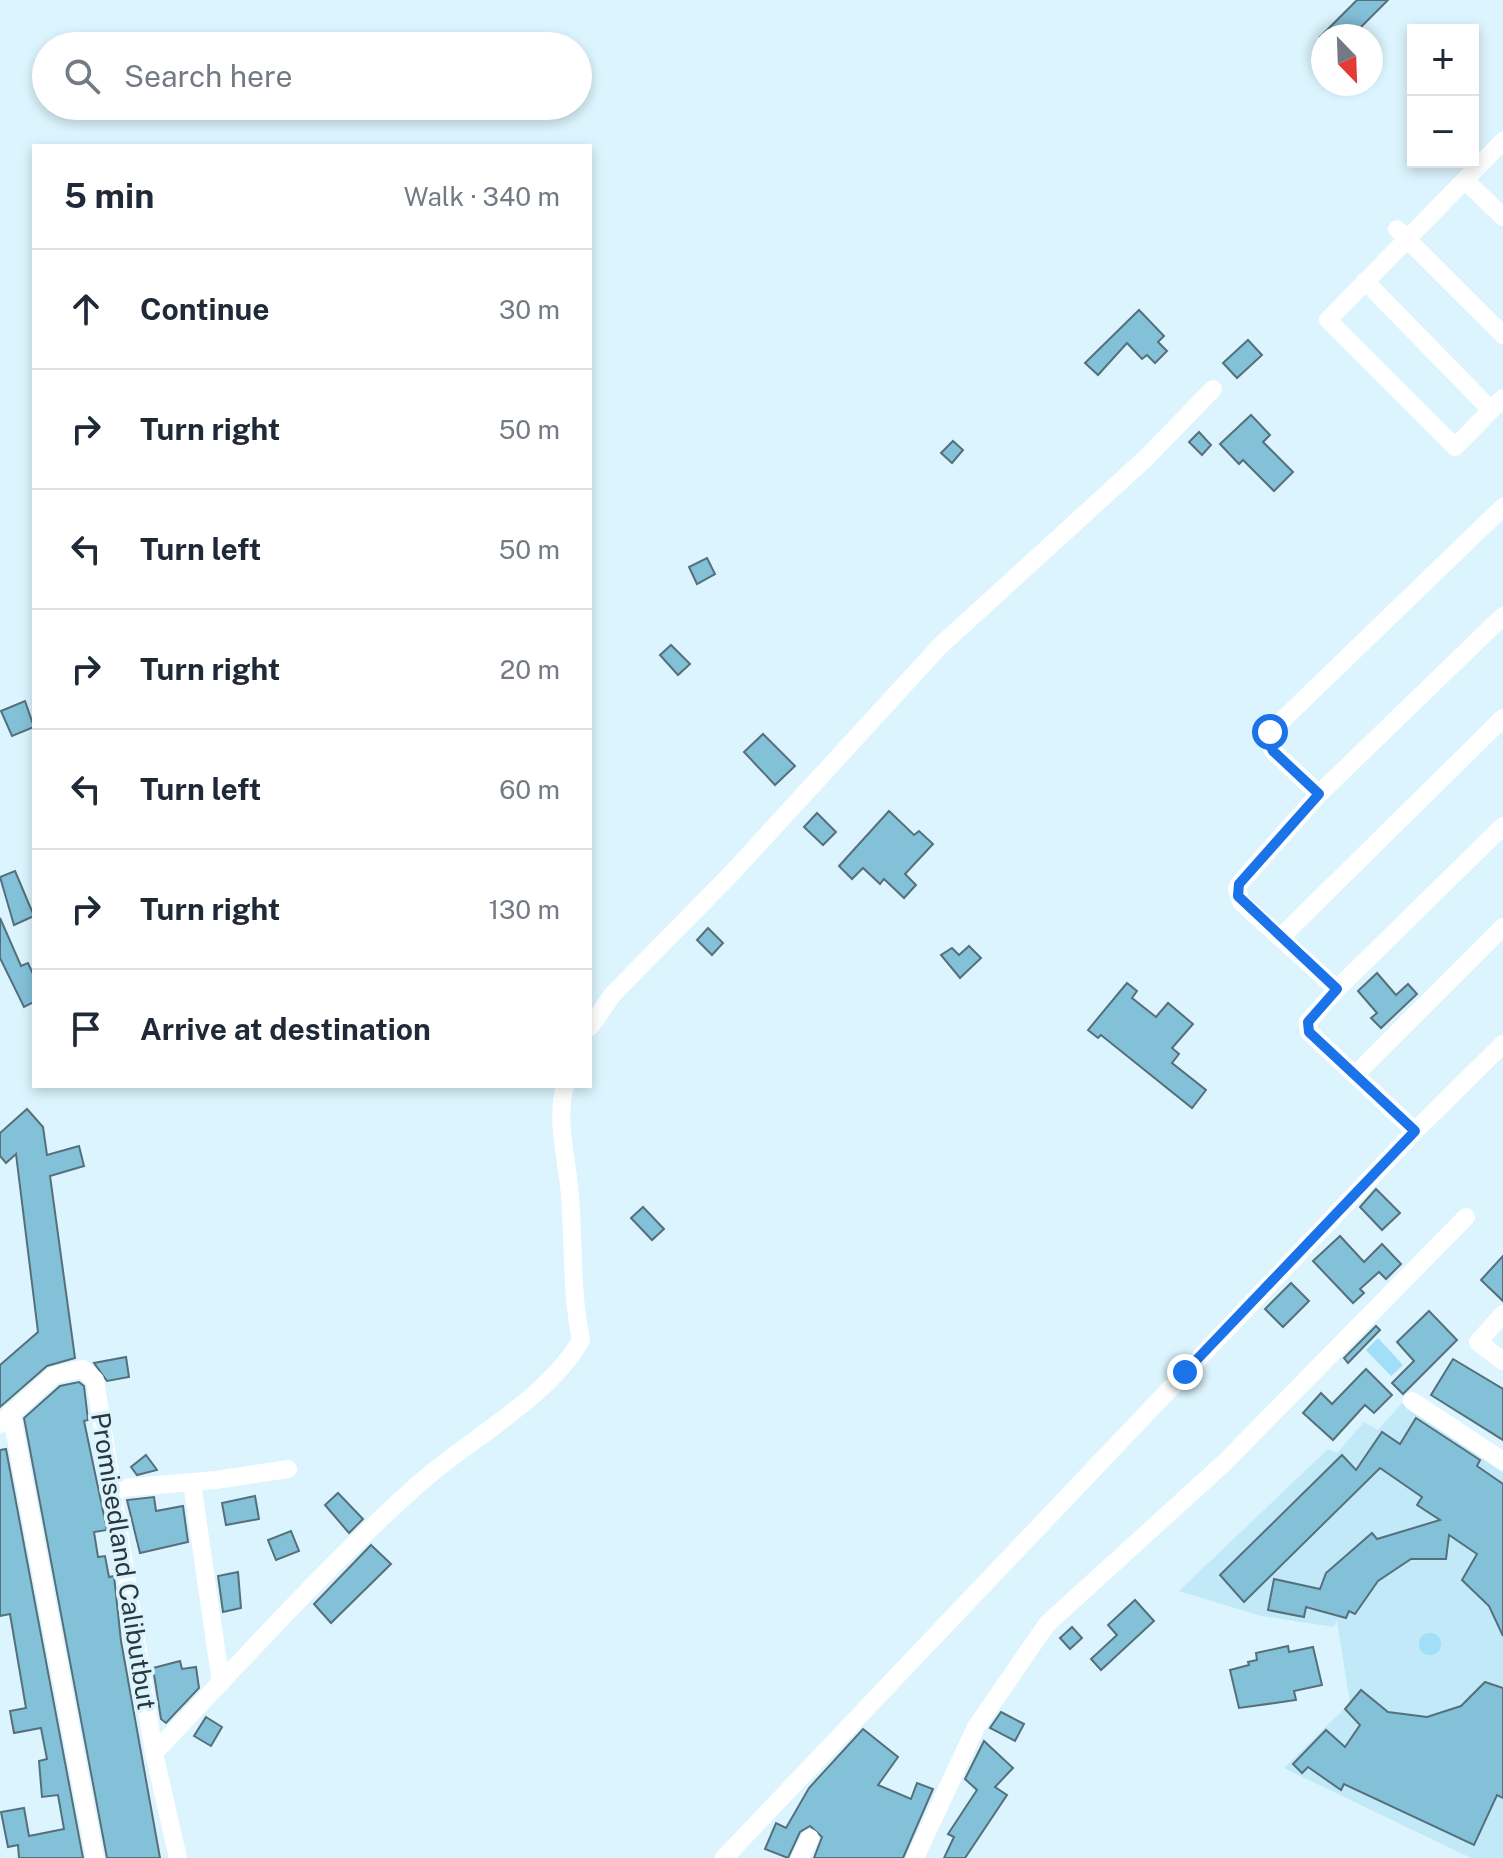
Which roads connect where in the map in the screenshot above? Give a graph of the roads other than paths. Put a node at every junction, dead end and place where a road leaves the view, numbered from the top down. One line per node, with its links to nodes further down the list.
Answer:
1 (1503, 141): 2 (street)
2 (1465, 180): 3 (street); 4 (street)
3 (1503, 217)
4 (1402, 234): 5 (street); 6 (street)
5 (1365, 281): 8 (street); 8 (street)
6 (1503, 335)
7 (1213, 389): 17 (street)
8 (1497, 404)
9 (1503, 507): 12 (street)
10 (1503, 616): 12 (street)
11 (1503, 718): 15 (street)
12 (1319, 794): 15 (street)
13 (1503, 826): 16 (street)
14 (1503, 927): 19 (street)
15 (1281, 937): 16 (street)
16 (1337, 989): 19 (street)
17 (592, 1024)
18 (1500, 1054): 21 (street)
19 (1355, 1075): 21 (street)
20 (565, 1088): 31 (street)
21 (1415, 1131): 36 (street)
22 (1466, 1217): 38 (street)
23 (1503, 1314): 24 (street)
24 (1503, 1361)
25 (1412, 1401): 27 (street)
26 (6, 1418): 30 (street, Promisedland Calibutbut); 34 (street)
27 (1503, 1461)
28 (288, 1469): 29 (street)
29 (192, 1483): 30 (street); 31 (street)
30 (111, 1489): 32 (street, Promisedland Calibutbut)
31 (221, 1683): 32 (street)
32 (154, 1753): 35 (street, Promisedland Calibutbut)
33 (810, 1838): 37 (street)
34 (95, 1858)
35 (178, 1858)
36 (724, 1858)
37 (800, 1858)
38 (915, 1858)

